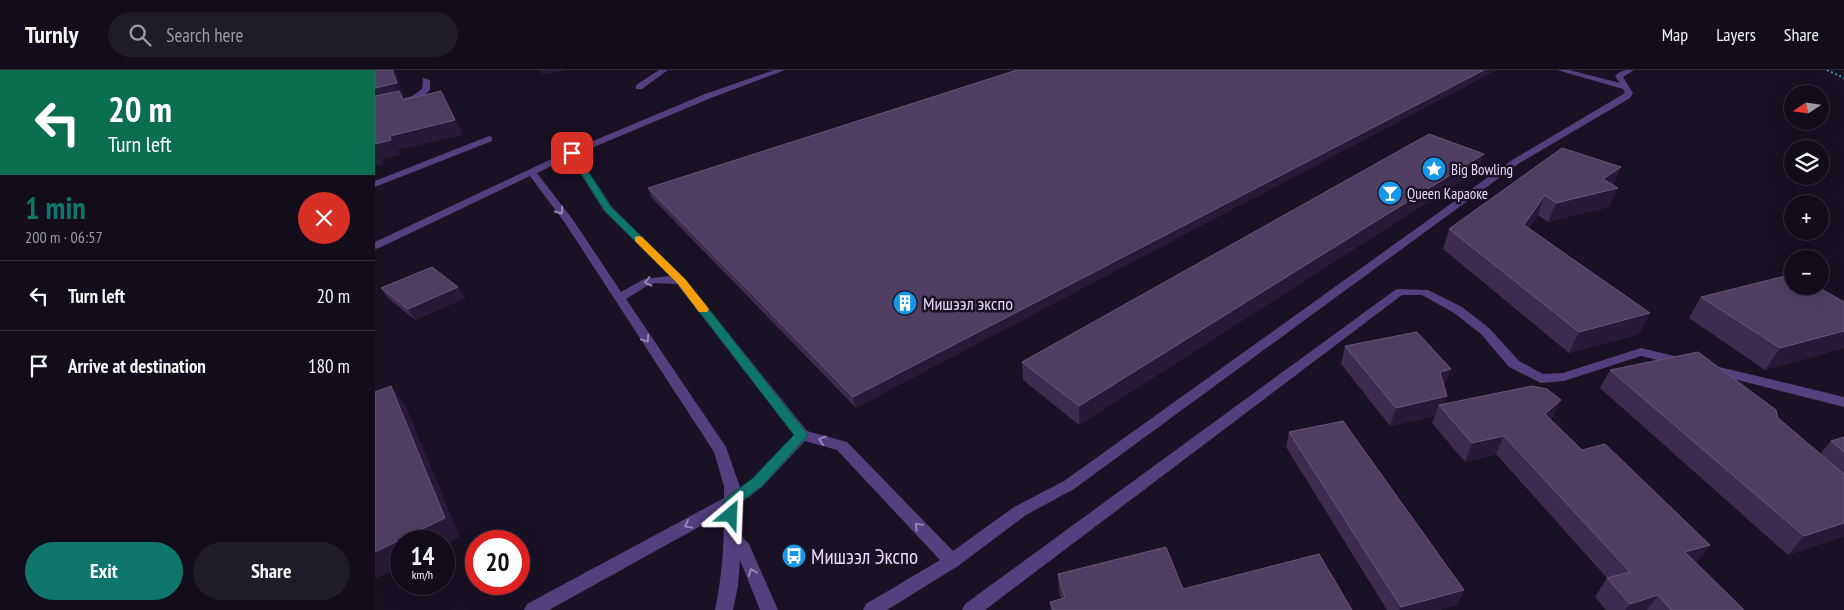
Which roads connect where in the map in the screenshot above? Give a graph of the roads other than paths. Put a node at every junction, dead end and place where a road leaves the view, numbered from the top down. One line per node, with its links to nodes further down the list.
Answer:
1 (664, 70): 6 (street)
2 (781, 70): 10 (street)
3 (1561, 70): 7 (street)
4 (1630, 70): 7 (street)
5 (426, 80): 8 (street)
6 (639, 87)
7 (1624, 87): 20 (street)
8 (375, 108)
9 (489, 139): 12 (street)
10 (572, 153): 11 (street); 14 (street)
11 (531, 171): 13 (street); 15 (street, one-way to 15)
12 (375, 183)
13 (375, 246)
14 (681, 281): 15 (street, one-way to 15); 17 (street)
15 (619, 299): 18 (street, one-way to 18)
16 (1844, 402): 25 (street)
17 (802, 435): 18 (street); 20 (street, one-way to 17)
18 (731, 502): 19 (street); 21 (street, one-way to 21)
19 (731, 536): 22 (street); 23 (street, one-way to 19)
20 (952, 561): 24 (street)
21 (533, 610)
22 (724, 610)
23 (769, 610)
24 (872, 610)
25 (971, 610)

